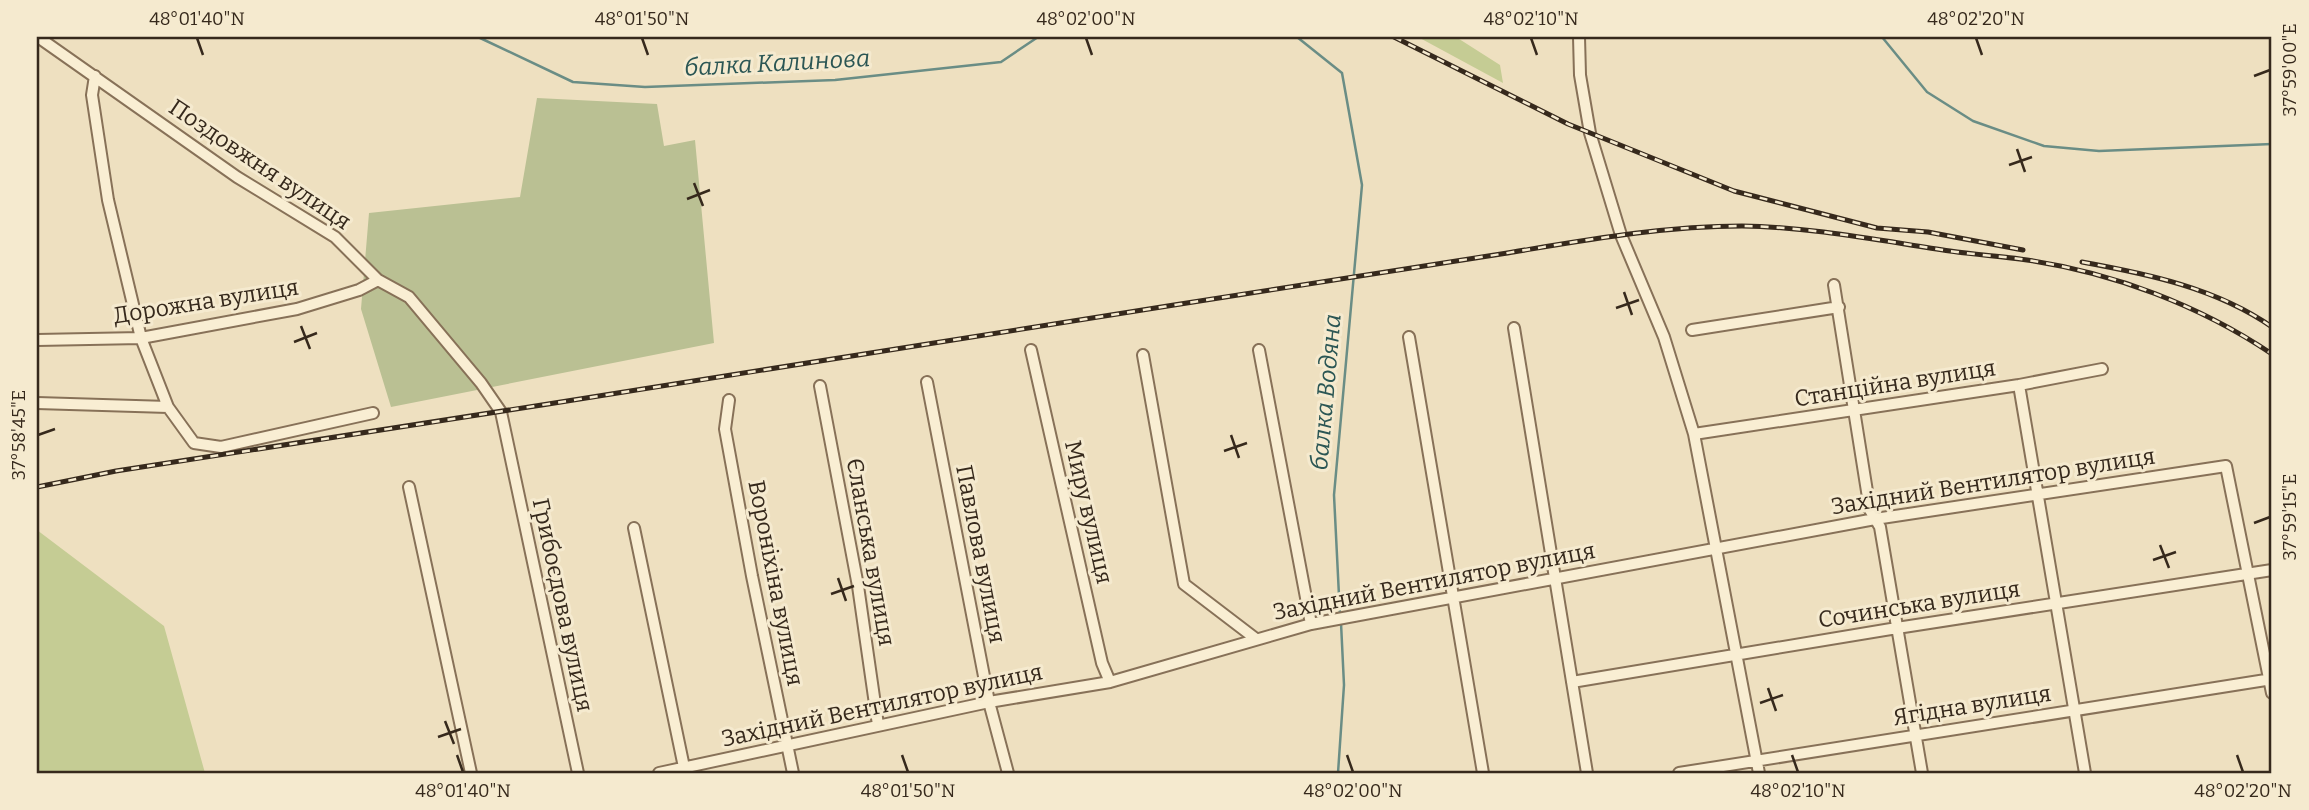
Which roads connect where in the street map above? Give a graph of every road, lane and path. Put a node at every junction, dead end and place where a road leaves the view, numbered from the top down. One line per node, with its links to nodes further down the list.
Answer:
1 (38, 37): 3 (street, Поздовжня вулиця)
2 (1579, 37): 24 (street)
3 (94, 76): 4 (street, Поздовжня вулиця); 10 (street)
4 (378, 279): 10 (street, Дорожна вулиця); 25 (street, Поздовжня вулиця)
5 (1834, 285): 6 (street)
6 (1839, 307): 8 (street); 22 (street)
7 (1514, 327): 33 (street)
8 (1692, 330)
9 (1409, 337): 34 (street)
10 (141, 338): 11 (street, Дорожна вулиця); 21 (street)
11 (37, 340)
12 (1259, 349): 36 (street)
13 (1031, 350): 41 (street, Миру вулиця)
14 (1143, 355): 38 (street)
15 (2102, 369): 18 (street, Станційна вулиця)
16 (927, 382): 44 (street, Павлова вулиця)
17 (820, 386): 46 (street, Єланська вулиця)
18 (2019, 386): 22 (street, Станційна вулиця); 27 (street)
19 (729, 400): 48 (street, Вороніхіна вулиця)
20 (37, 403): 21 (street)
21 (168, 407): 23 (street)
22 (1855, 411): 24 (street, Станційна вулиця); 28 (street)
23 (373, 413)
24 (1693, 434): 30 (street)
25 (507, 446): 52 (street, Грибоєдова вулиця)
26 (409, 487): 51 (street)
27 (2037, 494): 28 (street, Західний Вентилятор вулиця); 32 (street, Західний Вентилятор вулиця); 35 (street)
28 (1875, 519): 30 (street, Західний Вентилятор вулиця); 37 (street)
29 (634, 528): 50 (street)
30 (1716, 547): 33 (street, Західний Вентилятор вулиця); 39 (street)
31 (2272, 570): 32 (street, Сочинська вулиця)
32 (2248, 573): 35 (street, Сочинська вулиця); 40 (street)
33 (1555, 578): 34 (street, Західний Вентилятор вулиця); 42 (street)
34 (1455, 597): 36 (street, Західний Вентилятор вулиця); 56 (street)
35 (2056, 604): 37 (street, Сочинська вулиця); 45 (street)
36 (1311, 624): 38 (street, Західний Вентилятор вулиця)
37 (1897, 628): 39 (street, Сочинська вулиця); 47 (street)
38 (1256, 639): 41 (street, Західний Вентилятор вулиця)
39 (1736, 655): 42 (street, Сочинська вулиця); 49 (street)
40 (2271, 680): 43 (street); 45 (street, Ягідна вулиця)
41 (1110, 682): 44 (street, Західний Вентилятор вулиця)
42 (1572, 682): 57 (street)
43 (2272, 693)
44 (989, 702): 46 (street, Західний Вентилятор вулиця); 55 (street, Павлова вулиця)
45 (2073, 710): 47 (street, Ягідна вулиця); 61 (street)
46 (878, 725): 48 (street, Західний Вентилятор вулиця)
47 (1916, 736): 49 (street, Ягідна вулиця); 60 (street)
48 (787, 745): 50 (street, Західний Вентилятор вулиця); 54 (street, Вороніхіна вулиця)
49 (1757, 761): 58 (street, Ягідна вулиця); 59 (street)
50 (685, 771): 53 (street, Західний Вентилятор вулиця)
51 (471, 773)
52 (578, 773)
53 (659, 773)
54 (793, 773)
55 (1008, 773)
56 (1483, 773)
57 (1587, 773)
58 (1679, 773)
59 (1759, 773)
60 (1922, 773)
61 (2085, 773)

